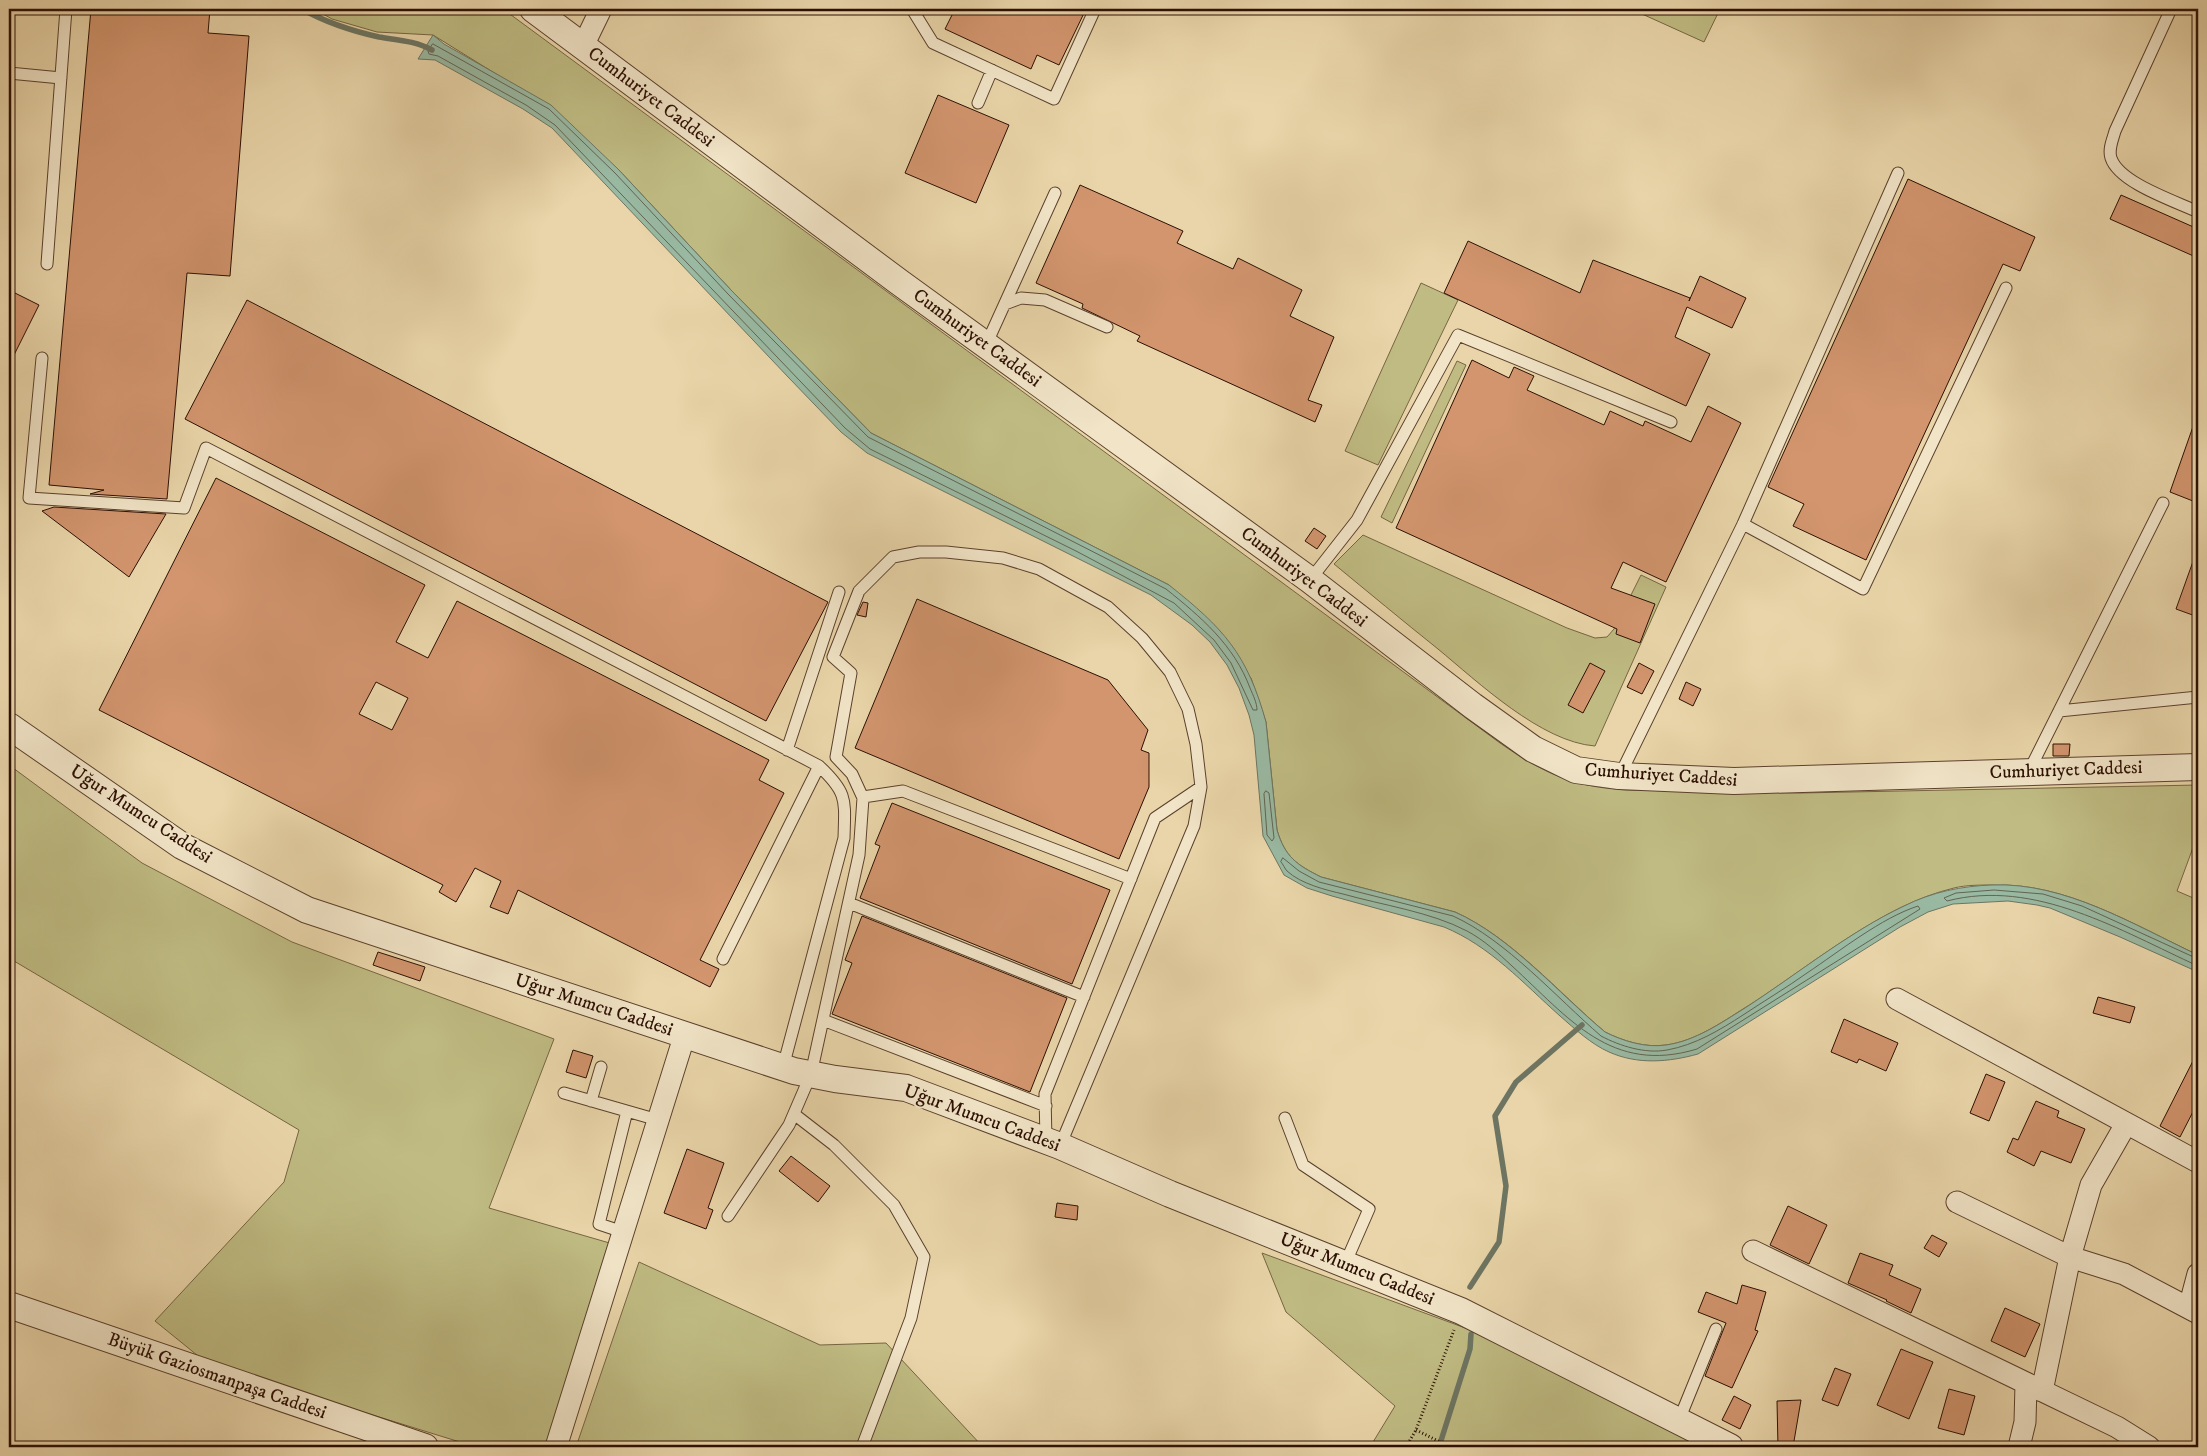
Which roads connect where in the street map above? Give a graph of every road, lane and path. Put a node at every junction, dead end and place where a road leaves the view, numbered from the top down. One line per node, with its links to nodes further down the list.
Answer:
1 (66, 9): 10 (lane)
2 (533, 9): 7 (street, Cumhuriyet Caddesi)
3 (601, 9): 7 (street)
4 (912, 9): 8 (lane)
5 (1095, 9): 8 (lane)
6 (2171, 9): 14 (lane)
7 (582, 46): 19 (street, Cumhuriyet Caddesi)
8 (992, 70): 11 (lane)
9 (9, 72): 10 (lane)
10 (61, 78): 15 (lane)
11 (978, 103)
12 (1898, 173): 23 (lane)
13 (1055, 193): 17 (lane)
14 (2198, 212)
15 (47, 264)
16 (2006, 288): 23 (lane)
17 (1005, 304): 18 (lane); 19 (lane)
18 (1107, 327)
19 (986, 345): 24 (street, Cumhuriyet Caddesi)
20 (42, 358): 29 (lane)
21 (1671, 422): 24 (lane)
22 (2163, 503): 27 (lane)
23 (1743, 524): 33 (lane)
24 (1310, 580): 33 (street, Cumhuriyet Caddesi)
25 (839, 592): 29 (lane)
26 (2198, 697): 27 (lane)
27 (2059, 711): 32 (lane)
28 (9, 726): 42 (street, Uğur Mumcu Caddesi)
29 (787, 750): 30 (lane)
30 (819, 766): 38 (lane); 43 (lane)
31 (2198, 767): 32 (street, Cumhuriyet Caddesi)
32 (2029, 771): 33 (street, Cumhuriyet Caddesi)
33 (1619, 776)
34 (1201, 787): 35 (lane); 36 (lane); 54 (lane)
35 (863, 797): 36 (lane); 37 (lane)
36 (1131, 879): 39 (lane)
37 (849, 903): 39 (lane); 41 (lane)
38 (723, 960)
39 (1084, 997): 48 (lane)
40 (1897, 1000): 53 (street)
41 (823, 1020): 45 (lane); 48 (lane)
42 (685, 1034): 43 (street, Uğur Mumcu Caddesi); 52 (street)
43 (783, 1066): 45 (street, Uğur Mumcu Caddesi)
44 (601, 1067): 47 (lane)
45 (810, 1074): 50 (lane); 54 (street, Uğur Mumcu Caddesi)
46 (564, 1093): 47 (lane)
47 (591, 1101): 49 (lane)
48 (1046, 1106): 54 (lane)
49 (627, 1111): 52 (lane); 58 (lane)
50 (794, 1114): 57 (lane); 72 (lane)
51 (1285, 1118): 61 (lane)
52 (658, 1120): 58 (street)
53 (2126, 1124): 55 (street); 60 (street)
54 (1053, 1144): 61 (street, Uğur Mumcu Caddesi)
55 (2198, 1162)
56 (1957, 1202): 60 (street)
57 (728, 1216)
58 (624, 1232): 71 (street)
59 (1753, 1251): 67 (street)
60 (2070, 1257): 65 (street); 67 (street)
61 (1345, 1264): 64 (street, Uğur Mumcu Caddesi)
62 (2198, 1274): 65 (street)
63 (9, 1305): 70 (street, Büyük Gaziosmanpaşa Caddesi)
64 (1461, 1311): 68 (street, Uğur Mumcu Caddesi); 69 (path)
65 (2194, 1311)
66 (1716, 1329): 68 (lane)
67 (2034, 1387): 76 (street); 77 (street)
68 (1679, 1420): 75 (street, Uğur Mumcu Caddesi)
69 (1416, 1430): 73 (path); 74 (path)
70 (425, 1447)
71 (556, 1447)
72 (862, 1447)
73 (1406, 1447)
74 (1450, 1447)
75 (1730, 1447)
76 (2019, 1447)
77 (2150, 1447)

